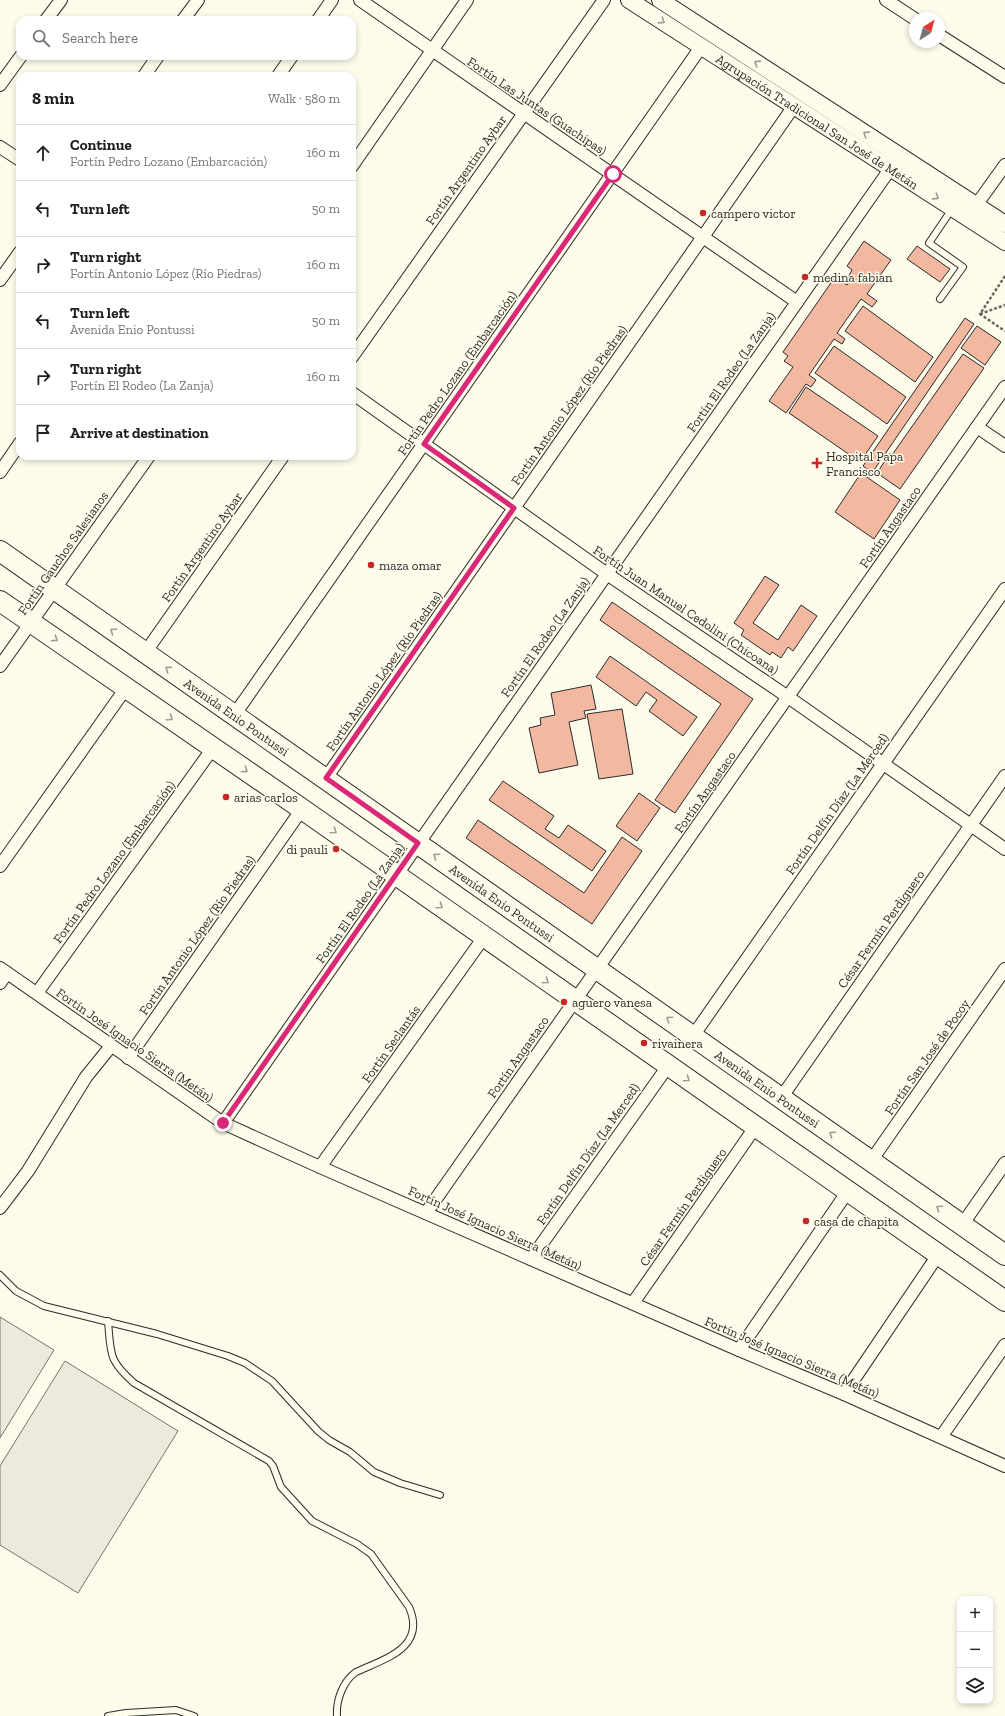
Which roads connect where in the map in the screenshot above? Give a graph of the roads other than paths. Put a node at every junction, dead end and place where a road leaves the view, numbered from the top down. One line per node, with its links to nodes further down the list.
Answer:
1 (60, 0): 11 (street)
2 (198, 0): 12 (street)
3 (332, 0): 13 (street)
4 (360, 0): 16 (street, Fortín Las Juntas (Guachipas))
5 (467, 0): 16 (street)
6 (604, 0): 25 (street, Fortín Argentino Aybar)
7 (629, 0): 15 (street, Agrupación Tradicional San José de Metán, one-way to 15)
8 (660, 0): 29 (street, Agrupación Tradicional San José de Metán, one-way to 8)
9 (886, 0): 10 (street)
10 (909, 15)
11 (49, 16)
12 (186, 16)
13 (321, 16)
14 (945, 38): 22 (street)
15 (701, 46): 24 (street, Agrupación Tradicional San José de Metán); 31 (street, Fortín Pedro Lozano (Embarcación))
16 (432, 51): 25 (street, Fortín Las Juntas (Guachipas)); 28 (street)
17 (18, 60): 23 (street)
18 (155, 60): 20 (street)
19 (289, 60): 21 (street)
20 (147, 72)
21 (281, 72)
22 (1005, 77)
23 (0, 85)
24 (794, 106): 29 (street, Agrupación Tradicional San José de Metán); 35 (street, Fortín Antonio López (Río Piedras))
25 (524, 113): 31 (street, Fortín Las Juntas (Guachipas)); 41 (street, Fortín Argentino Aybar)
26 (0, 147): 27 (street)
27 (16, 157)
28 (356, 160)
29 (895, 162): 32 (street, Agrupación Tradicional San José de Metán, one-way to 32); 33 (street, Agrupación Tradicional San José de Metán); 40 (street, Fortín El Rodeo (La Zanja))
30 (1005, 165): 33 (street)
31 (613, 174): 35 (street, Fortín Las Juntas (Guachipas)); 45 (street, Fortín Pedro Lozano (Embarcación))
32 (953, 208): 33 (street, Agrupación Tradicional San José de Metán); 39 (lane)
33 (972, 211): 34 (street, Agrupación Tradicional San José de Metán); 36 (street, Agrupación Tradicional San José de Metán)
34 (1005, 224)
35 (704, 238): 40 (street, Fortín Las Juntas (Guachipas)); 51 (street, Fortín Antonio López (Río Piedras))
36 (1005, 242)
37 (16, 258): 38 (street)
38 (0, 280)
39 (940, 298)
40 (798, 302): 53 (street, Fortín El Rodeo (La Zanja))
41 (356, 351)
42 (1005, 387): 44 (street, Fortín Angastaco)
43 (356, 396): 45 (street, Fortín Juan Manuel Cedolini (Chicoana))
44 (977, 427): 46 (street); 61 (street, Fortín Angastaco)
45 (424, 444): 51 (street, Fortín Juan Manuel Cedolini (Chicoana)); 62 (street, Fortín Pedro Lozano (Embarcación))
46 (1005, 446)
47 (16, 449): 50 (street)
48 (146, 460): 55 (street, Fortín Gauchos Salesianos)
49 (280, 460): 58 (street, Fortín Argentino Aybar)
50 (0, 472)
51 (514, 508): 53 (street, Fortín Juan Manuel Cedolini (Chicoana)); 66 (street, Fortín Antonio López (Río Piedras))
52 (0, 551): 55 (main road, Avenida Enio Pontussi)
53 (607, 574): 61 (street, Fortín Juan Manuel Cedolini (Chicoana)); 69 (street, Fortín El Rodeo (La Zanja))
54 (1005, 589): 64 (street, Fortín Delfín Díaz (La Merced))
55 (55, 590): 57 (street, Fortín Gauchos Salesianos); 58 (main road, Avenida Enio Pontussi, one-way to 55)
56 (0, 601): 57 (main road)
57 (31, 622): 59 (street, Fortín Gauchos Salesianos); 60 (main road, one-way to 60)
58 (145, 653): 62 (main road, Avenida Enio Pontussi, one-way to 58)
59 (0, 666)
60 (126, 688): 63 (main road, one-way to 63); 71 (street)
61 (788, 697): 64 (street, Fortín Juan Manuel Cedolini (Chicoana)); 74 (street, Fortín Angastaco)
62 (235, 714): 66 (main road, Avenida Enio Pontussi)
63 (213, 748): 67 (main road, one-way to 67); 77 (street, Fortín Pedro Lozano (Embarcación))
64 (883, 764): 68 (street, Fortín Juan Manuel Cedolini (Chicoana)); 79 (street, Fortín Delfín Díaz (La Merced))
65 (1005, 776): 68 (street, César Fermín Perdiguero)
66 (326, 778): 69 (main road, Avenida Enio Pontussi)
67 (302, 809): 72 (main road, one-way to 72); 81 (street, Fortín Antonio López (Río Piedras))
68 (970, 826): 70 (street, Fortín Juan Manuel Cedolini (Chicoana)); 83 (street, César Fermín Perdiguero)
69 (418, 843): 72 (street, Fortín El Rodeo (La Zanja)); 74 (main road, Avenida Enio Pontussi, one-way to 69)
70 (1005, 849)
71 (0, 866)
72 (396, 875): 73 (main road, one-way to 73); 84 (street, Fortín El Rodeo (La Zanja))
73 (484, 937): 78 (main road, one-way to 78); 88 (street, Fortín Seclantás)
74 (598, 969): 78 (street, Fortín Angastaco); 79 (main road, Avenida Enio Pontussi, one-way to 74)
75 (1005, 969): 86 (street, Fortín San José de Pocoy)
76 (2, 975): 77 (street, Fortín José Ignacio Sierra (Metán))
77 (37, 993): 80 (street, Fortín José Ignacio Sierra (Metán))
78 (575, 1001): 82 (main road); 91 (street, Fortín Angastaco)
79 (693, 1036): 83 (main road, Avenida Enio Pontussi)
80 (111, 1046): 81 (street, Fortín José Ignacio Sierra (Metán)); 90 (street)
81 (128, 1058): 84 (street, Fortín José Ignacio Sierra (Metán))
82 (668, 1066): 85 (main road, one-way to 85); 95 (street, Fortín Delfín Díaz (La Merced))
83 (781, 1098): 86 (main road, Avenida Enio Pontussi, one-way to 83)
84 (223, 1123): 88 (street, Fortín José Ignacio Sierra (Metán))
85 (756, 1126): 89 (main road); 98 (street, César Fermín Perdiguero)
86 (871, 1161): 92 (main road, Avenida Enio Pontussi, one-way to 86)
87 (1005, 1163): 92 (street)
88 (320, 1167): 91 (street, Fortín José Ignacio Sierra (Metán))
89 (848, 1191): 93 (main road); 101 (street)
90 (0, 1208)
91 (426, 1213): 95 (street, Fortín José Ignacio Sierra (Metán))
92 (962, 1225): 94 (main road, Avenida Enio Pontussi)
93 (938, 1255): 97 (main road); 102 (street)
94 (1005, 1255)
95 (531, 1259): 98 (street, Fortín José Ignacio Sierra (Metán))
96 (0, 1275): 99 (lane)
97 (1005, 1301)
98 (633, 1303): 101 (street, Fortín José Ignacio Sierra (Metán))
99 (108, 1321): 105 (lane); 108 (lane)
100 (1005, 1345): 103 (street)
101 (739, 1350): 102 (street, Fortín José Ignacio Sierra (Metán))
102 (844, 1394): 103 (street, Fortín José Ignacio Sierra (Metán))
103 (941, 1437): 104 (street, Fortín José Ignacio Sierra (Metán))
104 (1005, 1466)
105 (440, 1495)
106 (108, 1716): 107 (lane)
107 (194, 1716)
108 (337, 1716)

